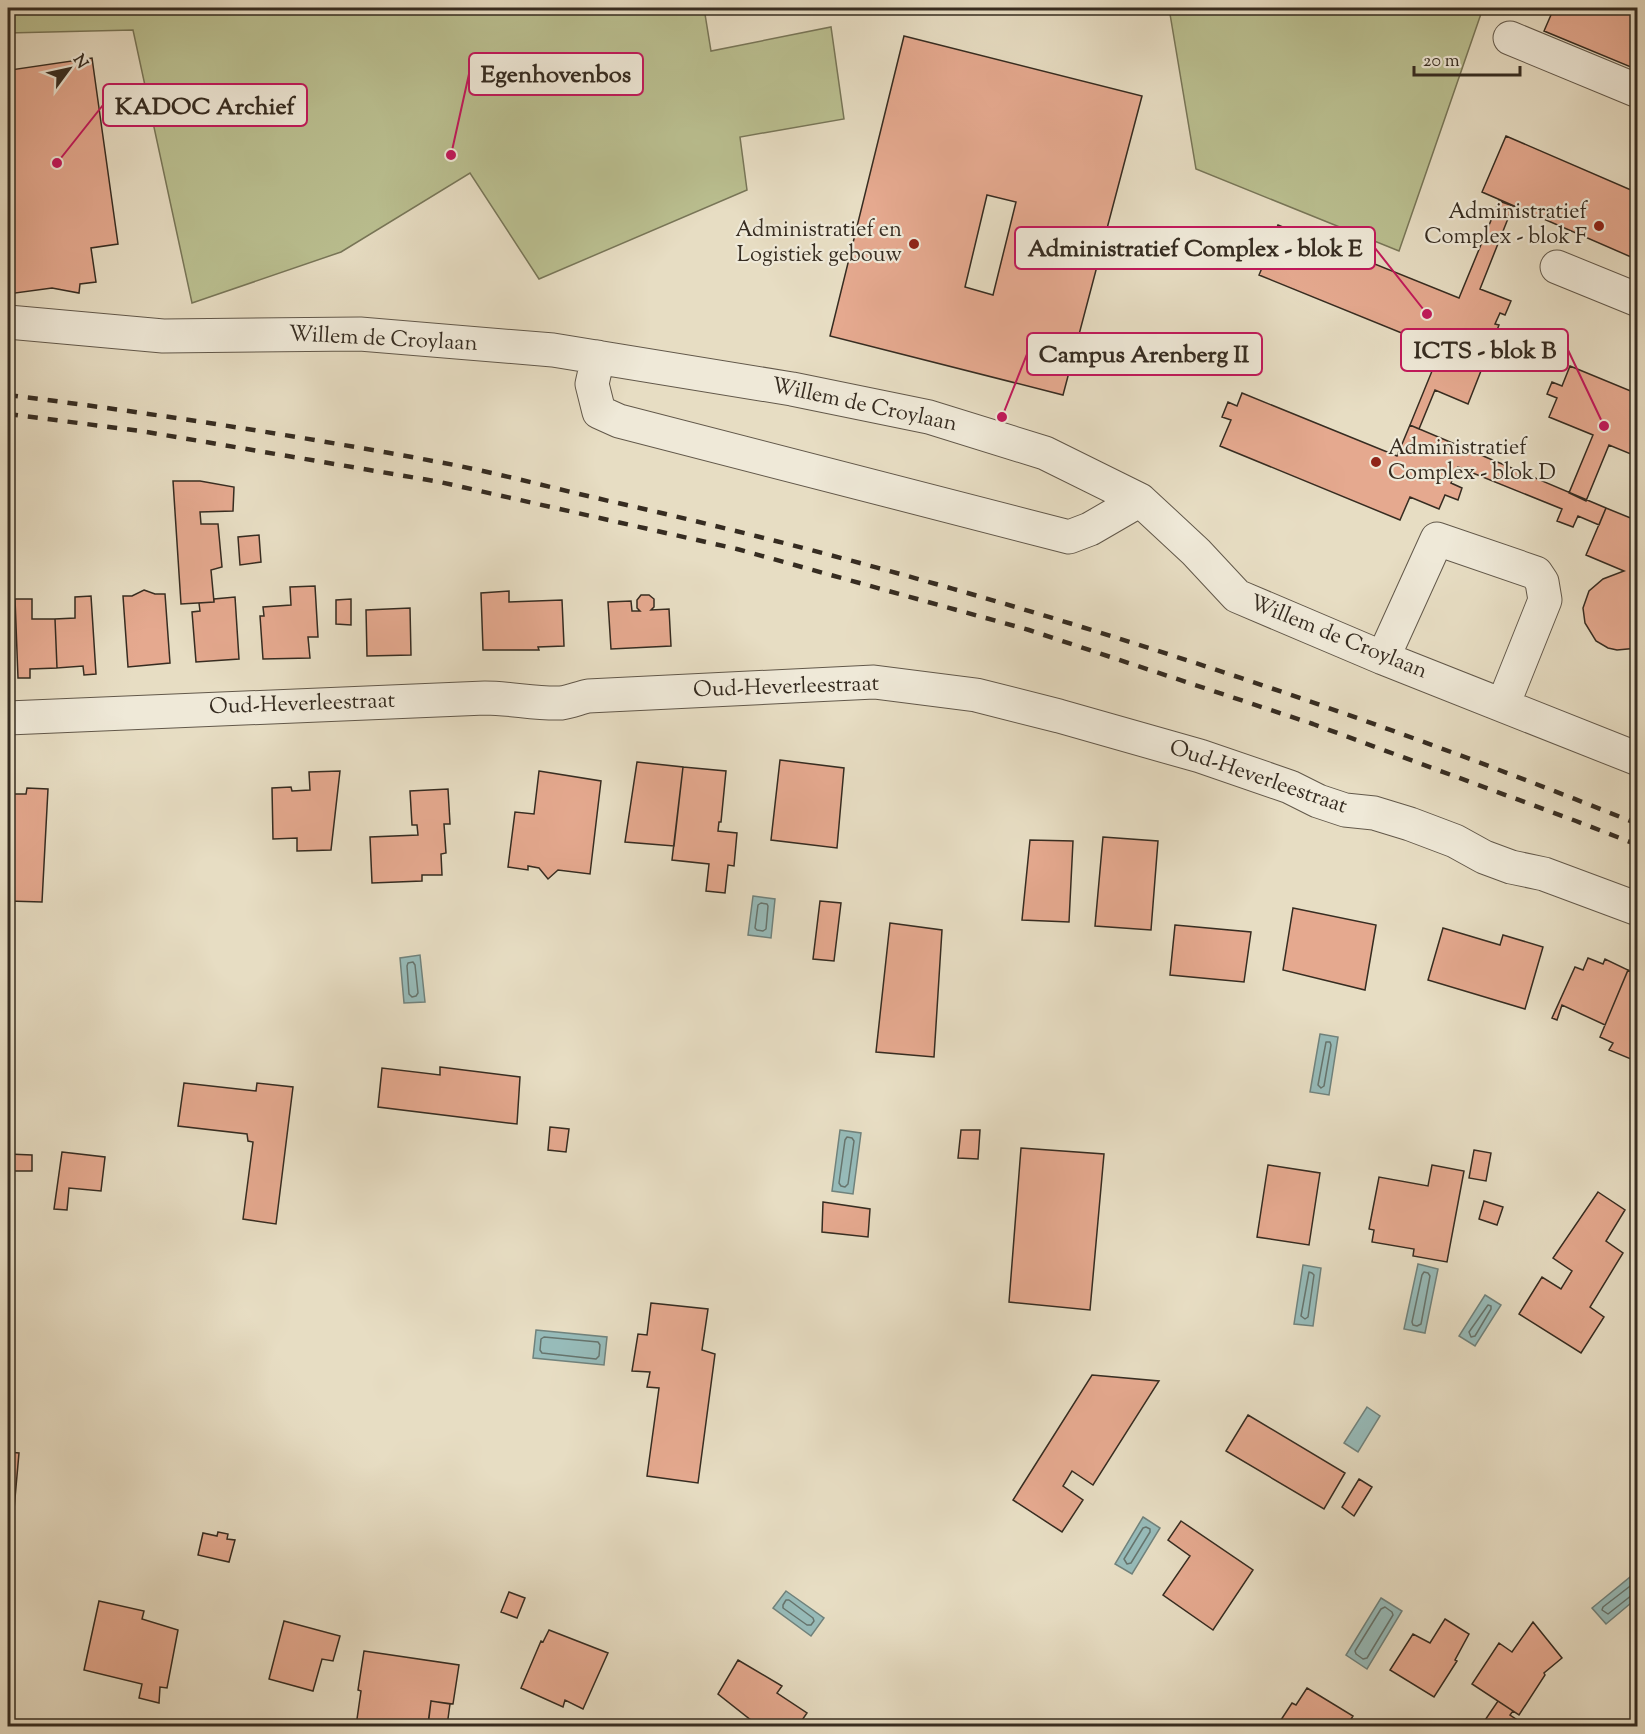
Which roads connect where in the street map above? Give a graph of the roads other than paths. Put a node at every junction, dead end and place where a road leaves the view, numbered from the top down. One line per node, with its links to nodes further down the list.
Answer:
1 (1510, 38): 2 (street)
2 (1638, 91)
3 (1557, 267): 4 (street)
4 (1638, 300)
5 (8, 322): 6 (street, Willem de Croylaan)
6 (598, 357): 7 (street, Willem de Croylaan); 7 (street)
7 (1140, 500): 8 (street, Willem de Croylaan)
8 (1383, 658): 9 (street, Willem de Croylaan); 9 (street)
9 (1503, 705): 11 (street, Willem de Croylaan)
10 (8, 718): 12 (street, Oud-Heverleestraat)
11 (1638, 759)
12 (1638, 909)

